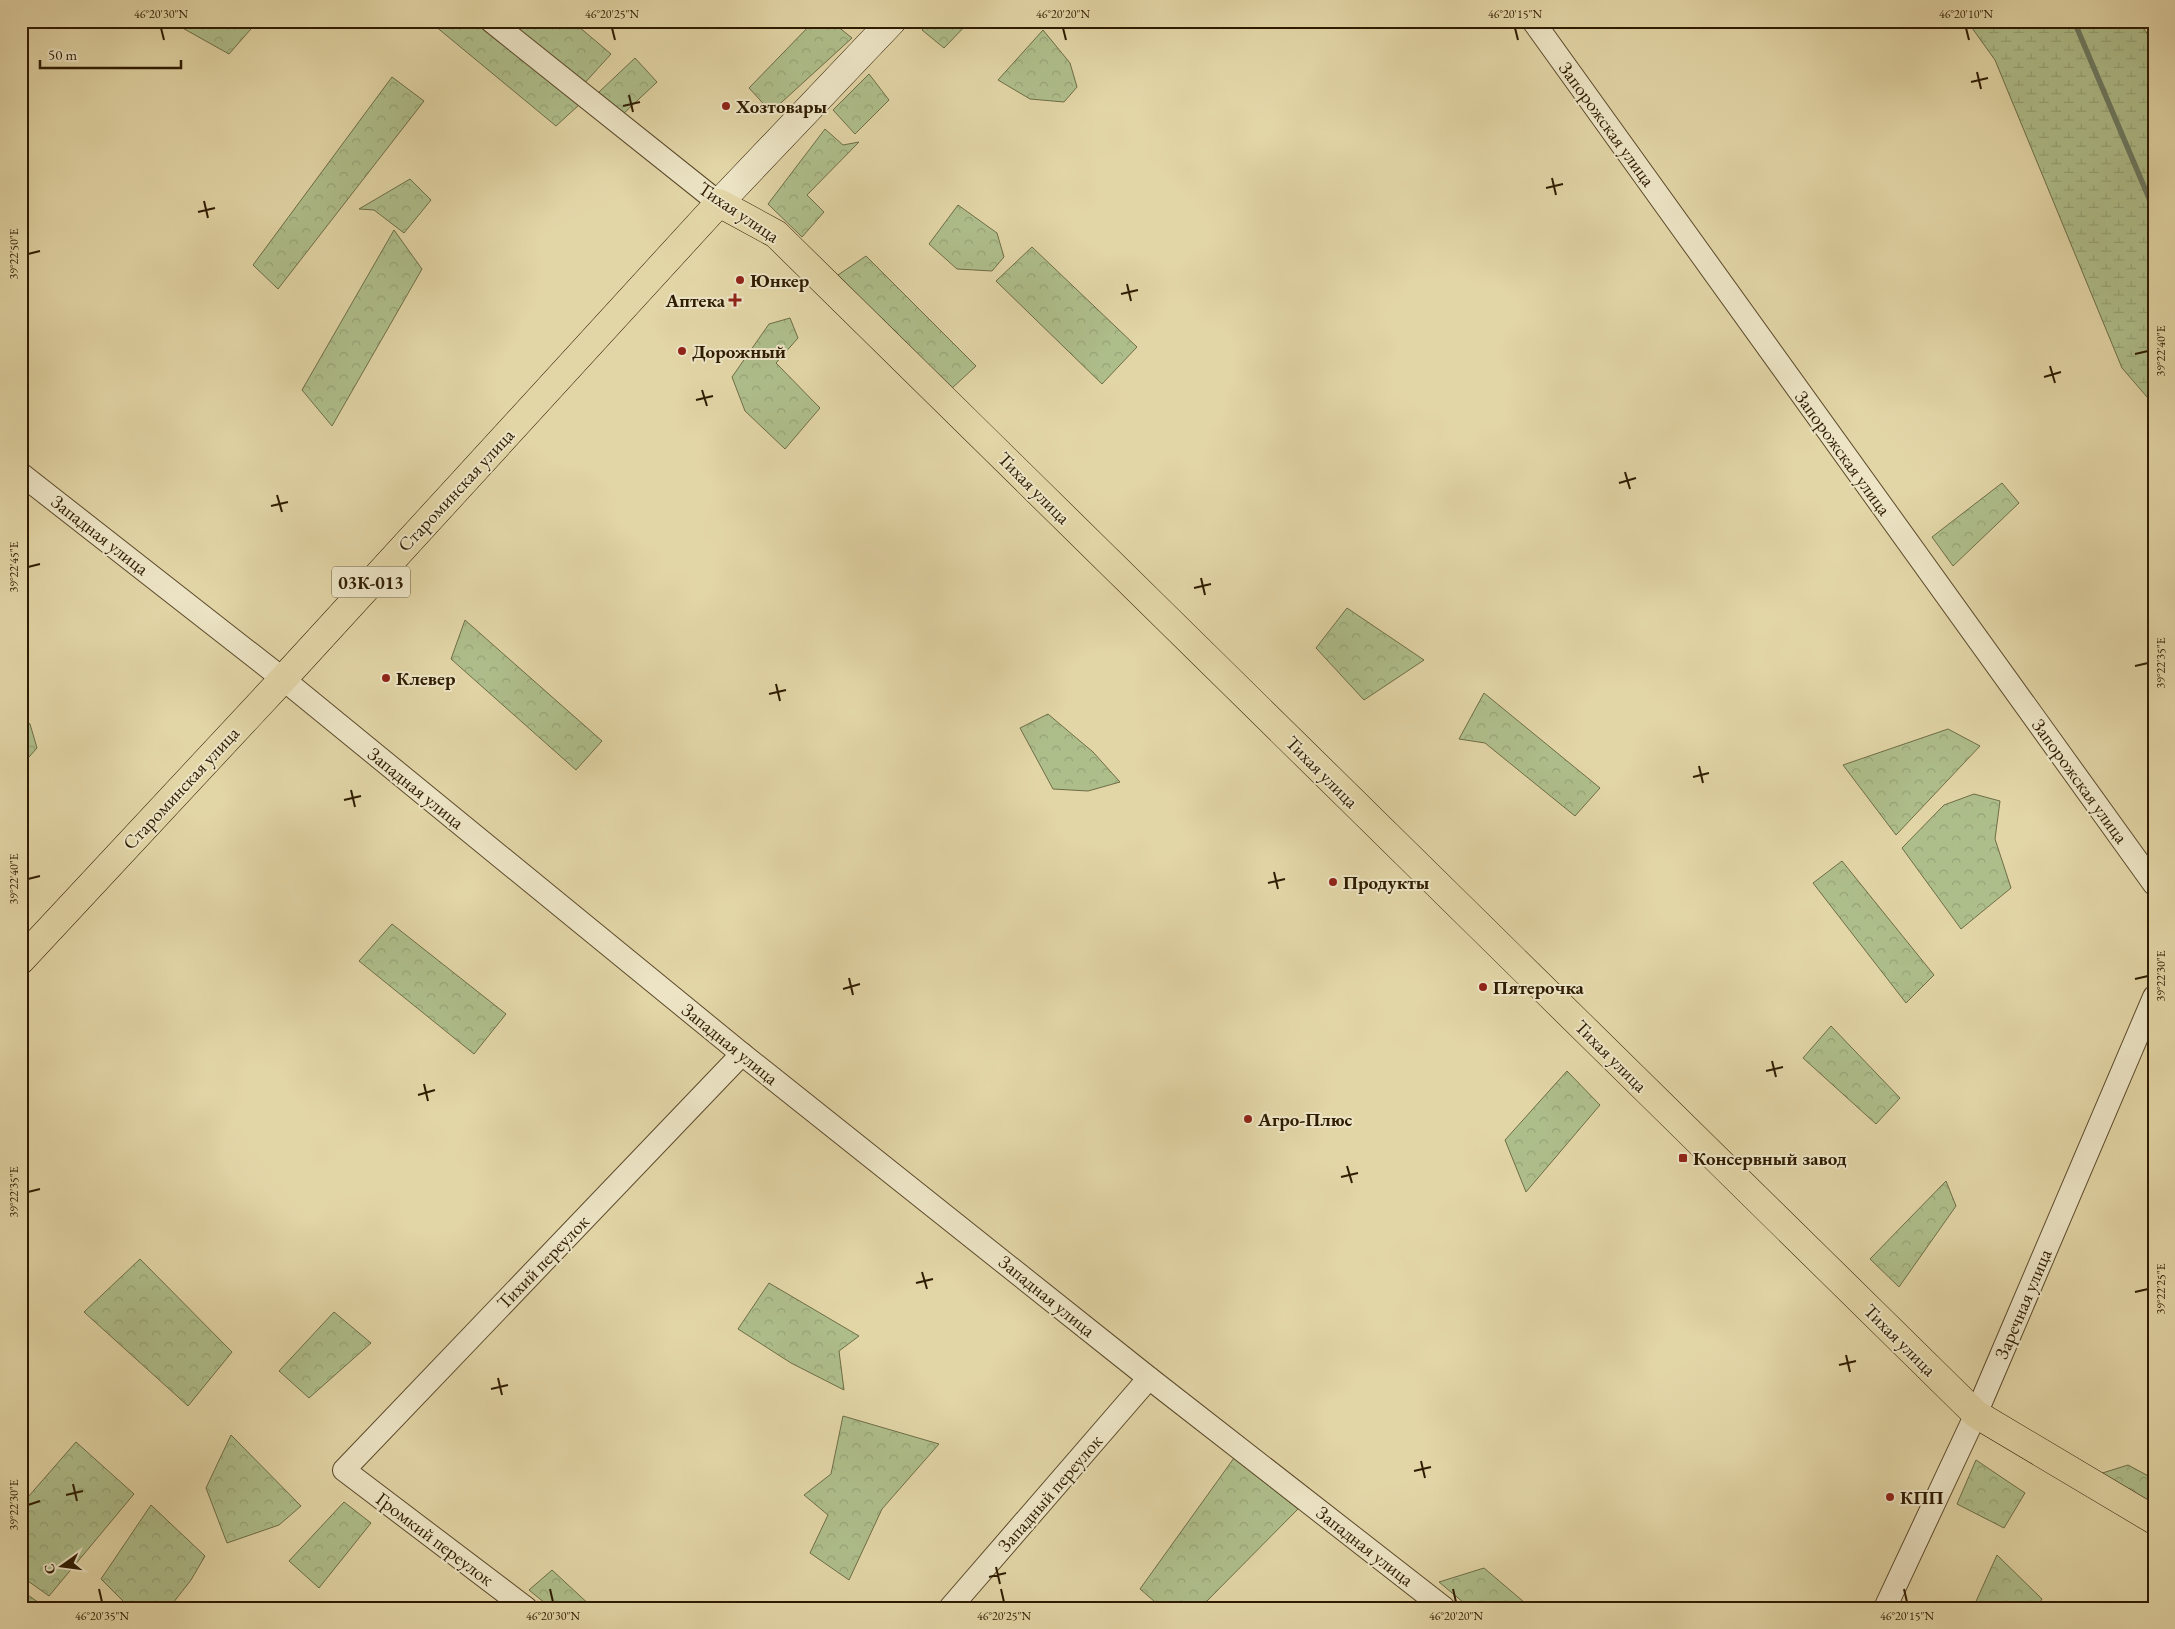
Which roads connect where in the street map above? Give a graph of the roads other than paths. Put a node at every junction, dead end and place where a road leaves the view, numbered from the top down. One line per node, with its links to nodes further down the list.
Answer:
1 (491, 21): 4 (street, Тихая улица)
2 (892, 21): 4 (street, Староминская улица)
3 (1533, 21): 7 (street, Запорожская улица)
4 (719, 203): 6 (main road, Староминская улица / 03К-013); 12 (main road, Тихая улица)
5 (21, 474): 6 (street, Западная улица)
6 (283, 679): 8 (main road, Староминская улица / 03К-013); 10 (street, Западная улица)
7 (2154, 884)
8 (21, 960)
9 (2154, 997): 12 (street, Заречная улица)
10 (742, 1054): 11 (street, Западная улица); 13 (street, Тихий переулок)
11 (1149, 1378): 16 (street, Западный переулок); 17 (street, Западная улица)
12 (1976, 1414): 14 (main road, Тихая улица); 18 (street, Заречная улица)
13 (344, 1470): 15 (street, Громкий переулок)
14 (2154, 1520)
15 (526, 1608)
16 (950, 1608)
17 (1444, 1608)
18 (1885, 1608)

